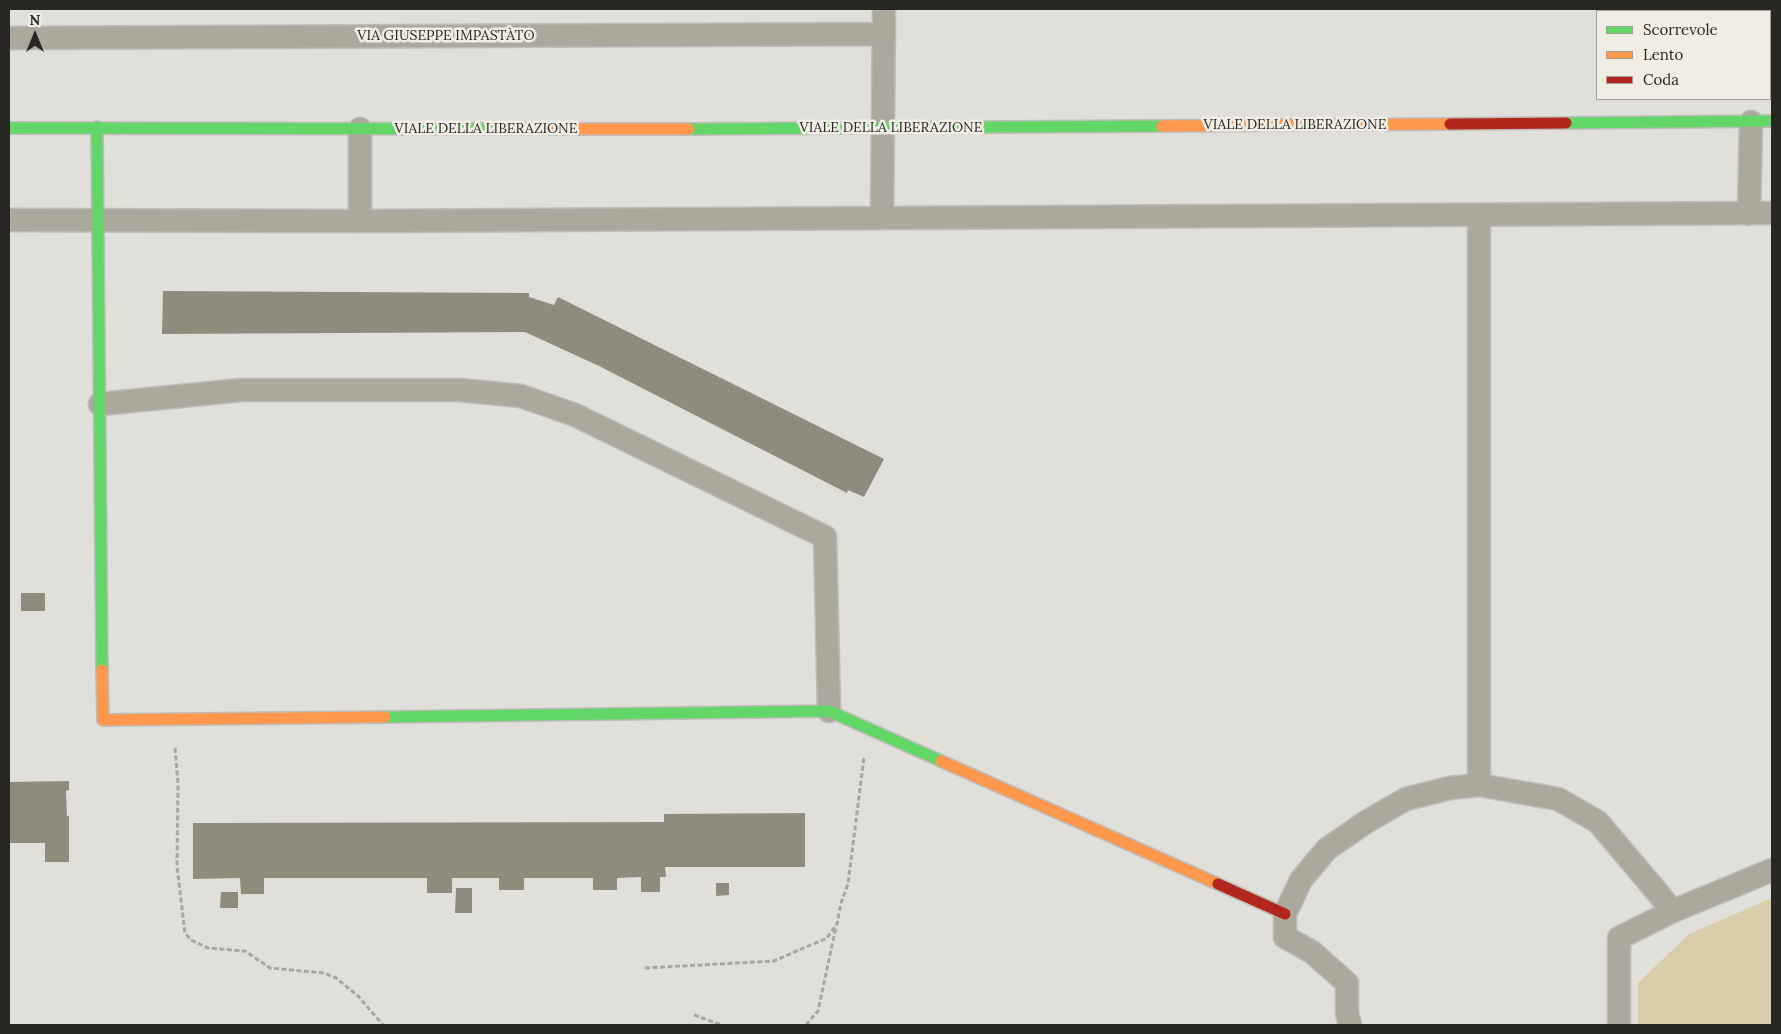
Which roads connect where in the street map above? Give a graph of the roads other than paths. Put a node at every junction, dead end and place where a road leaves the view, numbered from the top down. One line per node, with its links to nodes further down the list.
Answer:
1 (884, 9): 2 (street)
2 (884, 34): 3 (street, VIA GIUSEPPE IMPASTÀTO); 8 (street)
3 (9, 38)
4 (1761, 122): 8 (street, VIALE DELLA LIBERAZIONE); 9 (street)
5 (97, 127): 6 (street, VIALE DELLA LIBERAZIONE); 7 (street, VIALE DELLA LIBERAZIONE); 14 (street)
6 (9, 128)
7 (360, 129): 8 (street, VIALE DELLA LIBERAZIONE); 15 (street)
8 (883, 129): 12 (street)
9 (1749, 214): 10 (street); 11 (street)
10 (1772, 214)
11 (1479, 215): 12 (street); 18 (street)
12 (882, 218): 15 (street)
13 (9, 220): 14 (street)
14 (98, 220): 15 (street); 16 (street)
15 (360, 221)
16 (100, 404): 17 (street); 17 (street)
17 (829, 711): 21 (street)
18 (1479, 785): 20 (street); 21 (street)
19 (1772, 870): 20 (street)
20 (1673, 911): 23 (street)
21 (1285, 914): 22 (street)
22 (1350, 1025)
23 (1619, 1025)

